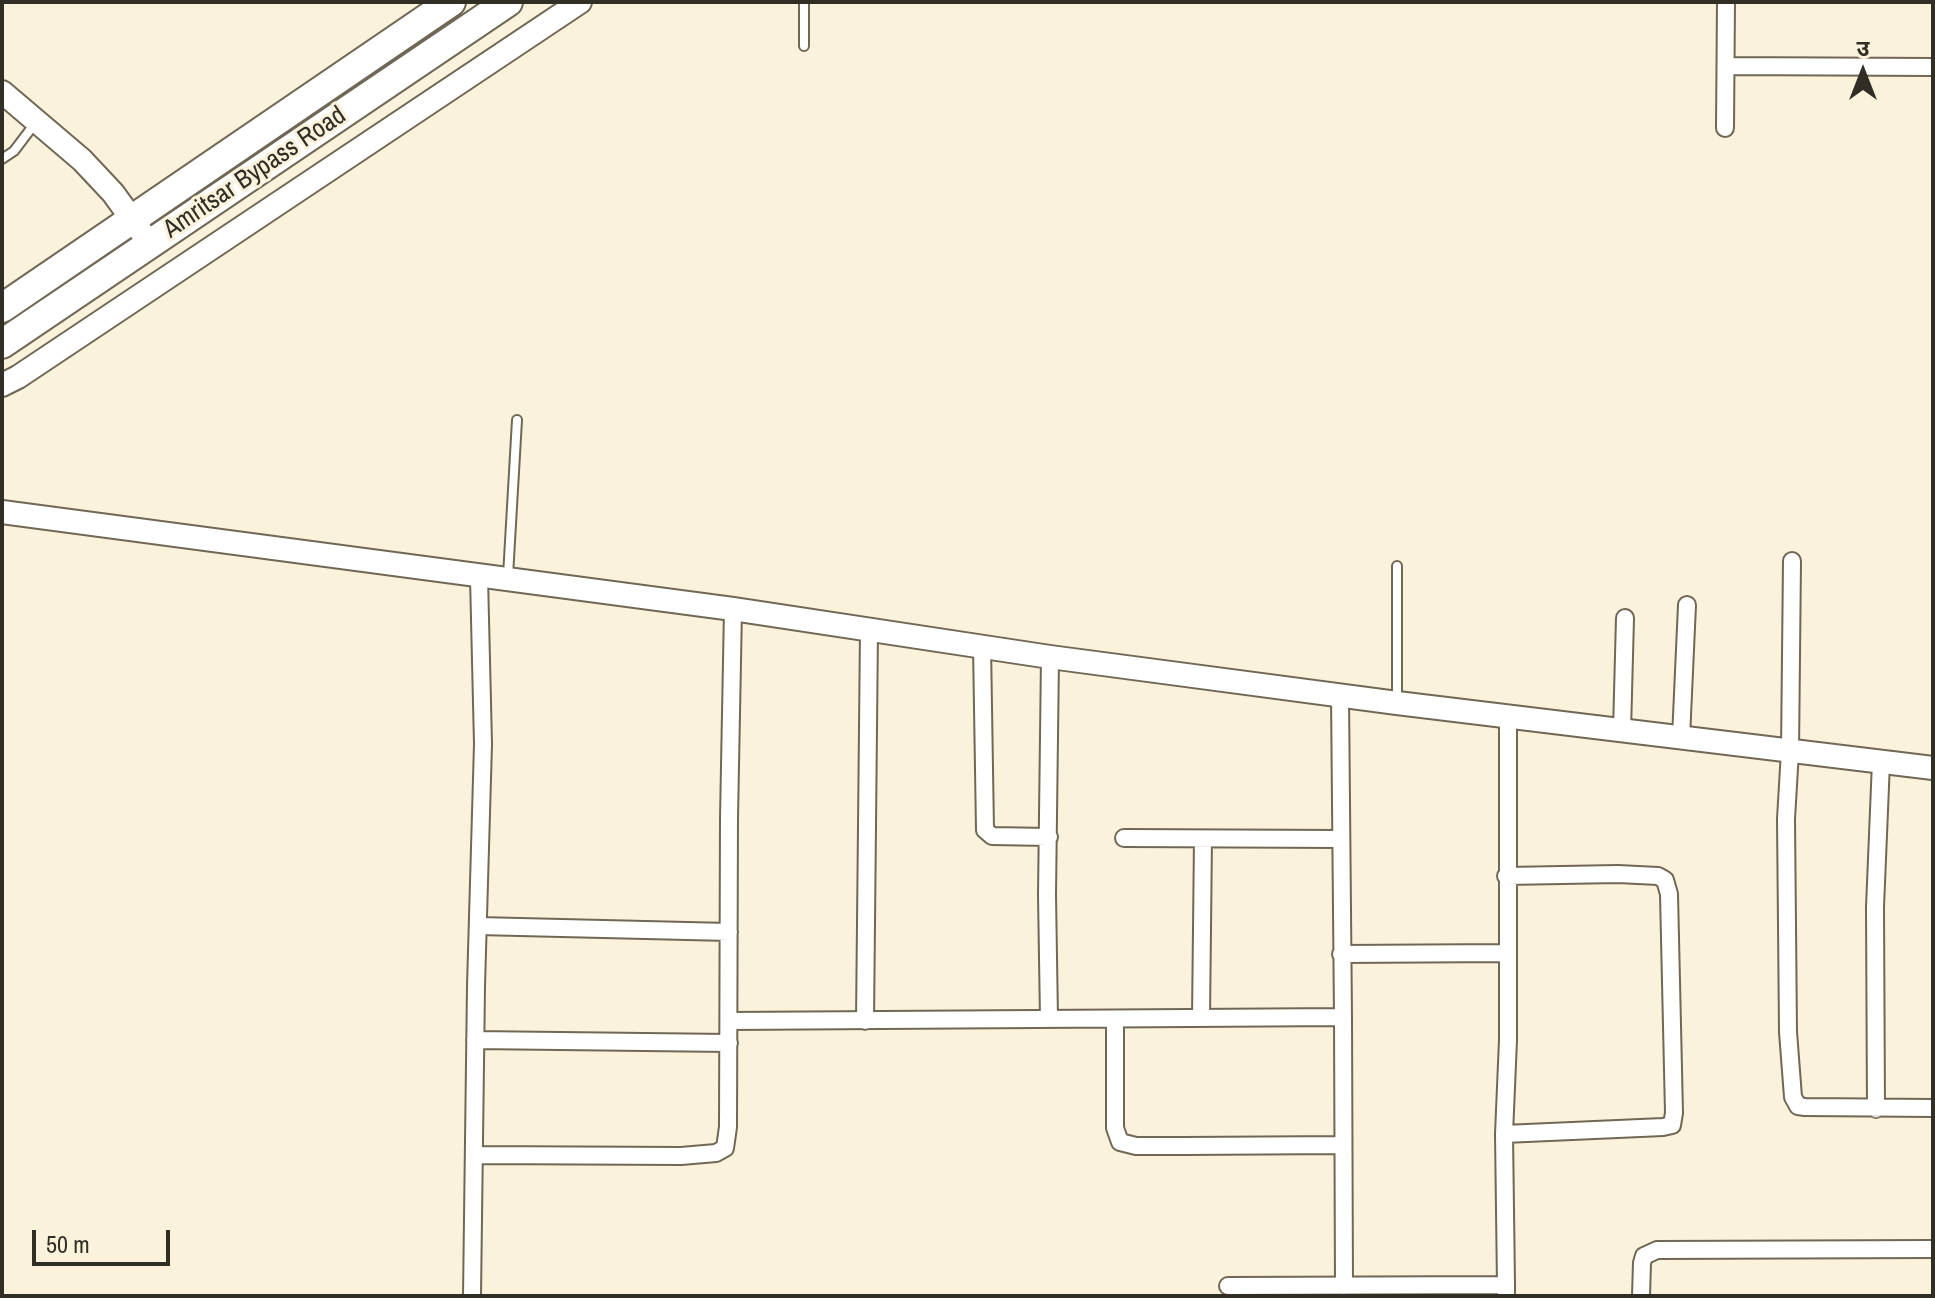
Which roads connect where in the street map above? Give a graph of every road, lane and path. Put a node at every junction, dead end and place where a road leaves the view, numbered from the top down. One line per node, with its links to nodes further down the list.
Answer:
1 (451, 2): 13 (highway, Amritsar Bypass Road)
2 (508, 2): 14 (highway, Amritsar Bypass Road)
3 (580, 2): 17 (street)
4 (804, 2): 6 (lane)
5 (1726, 2): 7 (street)
6 (804, 46)
7 (1726, 66): 8 (street); 11 (street)
8 (1933, 67)
9 (2, 92): 10 (street)
10 (36, 121): 12 (lane); 13 (street)
11 (1725, 128)
12 (2, 159)
13 (130, 220): 14 (street); 15 (highway, Amritsar Bypass Road)
14 (150, 244): 16 (highway, Amritsar Bypass Road)
15 (2, 308)
16 (2, 344)
17 (2, 385)
18 (517, 420): 23 (lane)
19 (2, 512): 22 (street)
20 (1792, 561): 35 (street)
21 (1397, 566): 31 (lane)
22 (479, 577): 23 (street); 43 (street)
23 (507, 581): 25 (street)
24 (1687, 605): 34 (street)
25 (733, 609): 27 (street); 44 (street)
26 (1625, 618): 33 (street)
27 (869, 630): 28 (street); 52 (street)
28 (982, 646): 29 (street); 38 (street)
29 (1050, 657): 30 (street); 38 (street)
30 (1340, 695): 31 (street); 41 (street)
31 (1397, 703): 32 (street)
32 (1508, 717): 33 (street); 42 (street)
33 (1622, 731): 34 (street)
34 (1681, 738): 35 (street)
35 (1790, 751): 36 (street); 56 (street)
36 (1881, 762): 37 (street); 56 (street)
37 (1933, 768)
38 (1049, 837): 49 (street)
39 (1124, 838): 40 (street)
40 (1203, 839): 41 (street); 48 (street)
41 (1340, 839): 46 (street)
42 (1506, 876): 45 (street); 57 (street)
43 (478, 926): 44 (street); 53 (street)
44 (729, 932): 51 (street)
45 (1507, 953): 46 (street); 57 (street)
46 (1341, 954): 47 (street)
47 (1343, 1017): 48 (street); 58 (street)
48 (1201, 1018): 50 (street)
49 (1049, 1019): 50 (street); 52 (street)
50 (1115, 1020): 58 (street)
51 (729, 1021): 52 (street); 54 (street)
52 (865, 1021)
53 (475, 1040): 54 (street); 59 (street)
54 (729, 1043): 59 (street)
55 (1933, 1108): 56 (street)
56 (1876, 1109)
57 (1504, 1134): 63 (street)
58 (1343, 1145): 62 (street)
59 (474, 1155): 64 (street)
60 (1933, 1249): 65 (street)
61 (1228, 1286): 62 (street)
62 (1344, 1286): 63 (street)
63 (1506, 1291)
64 (472, 1296)
65 (1641, 1296)

